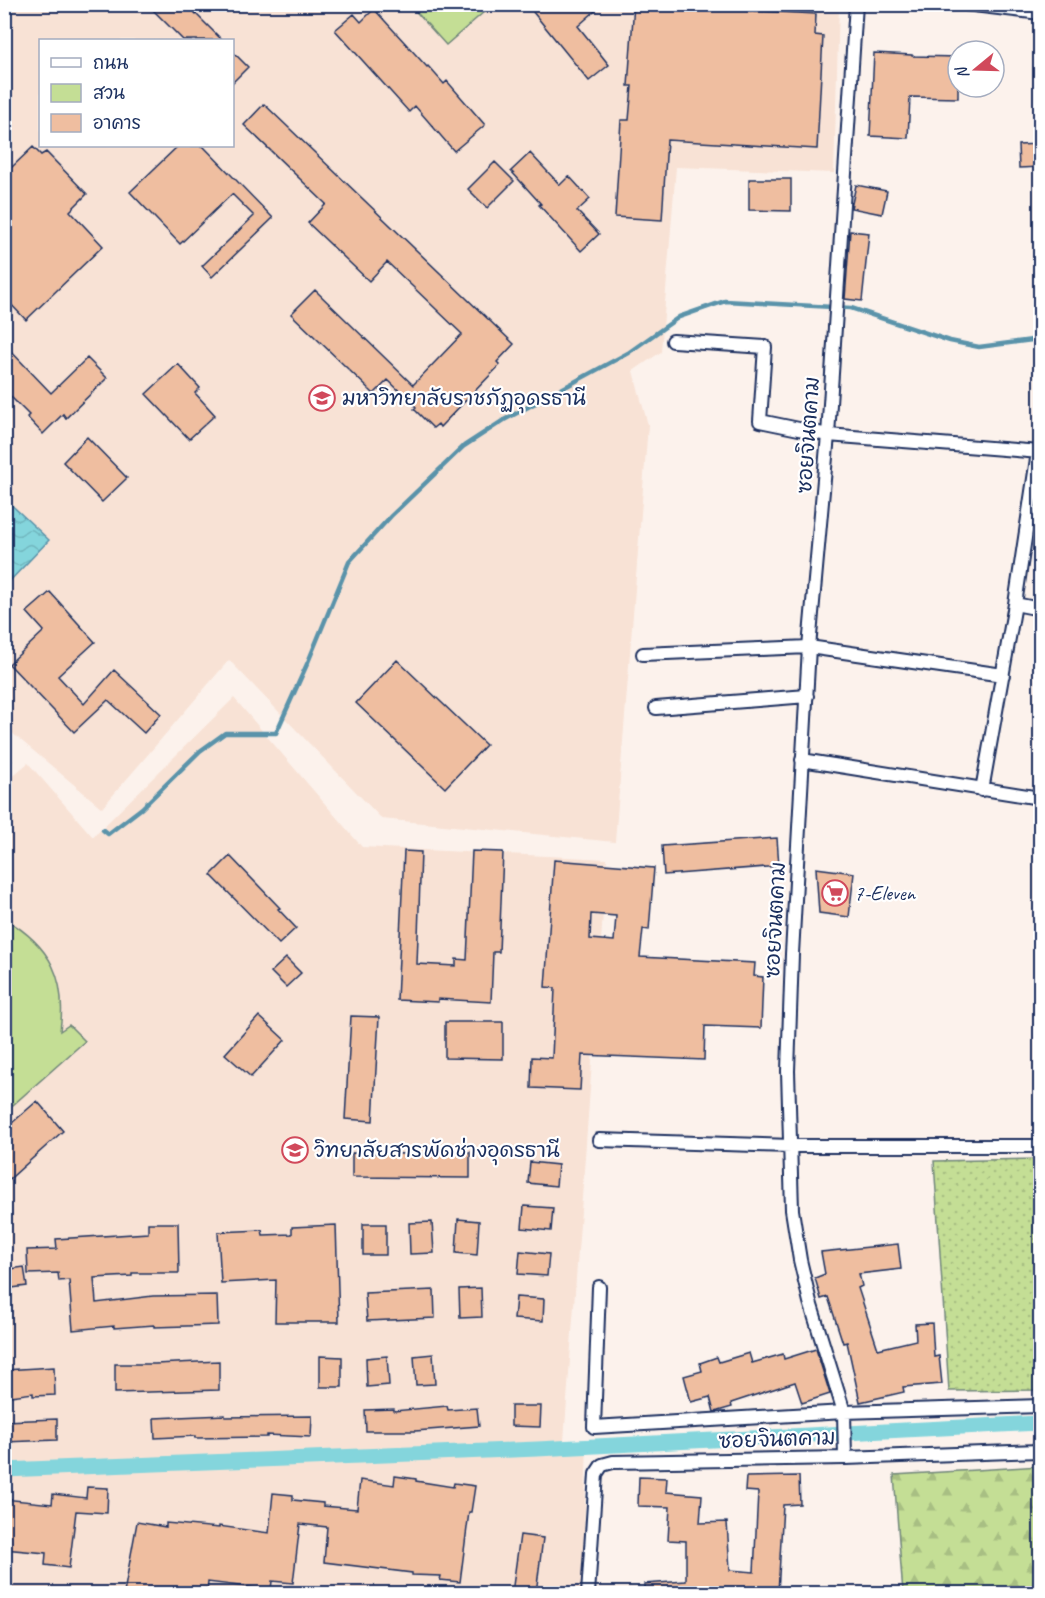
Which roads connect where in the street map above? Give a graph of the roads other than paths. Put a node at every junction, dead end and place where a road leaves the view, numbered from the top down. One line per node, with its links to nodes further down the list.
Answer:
1 (856, 4): 5 (street, ซอยจินตคาม)
2 (964, 4): 3 (street)
3 (1041, 13)
4 (673, 341): 5 (street)
5 (828, 435): 6 (street); 9 (street, ซอยจินตคาม)
6 (1039, 452): 7 (street)
7 (1015, 604): 8 (street); 11 (street)
8 (1041, 609)
9 (809, 646): 10 (street); 11 (street); 12 (street, ซอยจินตคาม)
10 (643, 654)
11 (1003, 675): 15 (street)
12 (807, 696): 13 (street); 14 (street, ซอยจินตคาม)
13 (657, 708)
14 (802, 760): 15 (street); 18 (street, ซอยจินตคาม)
15 (982, 790): 16 (street)
16 (1041, 798)
17 (599, 1140): 18 (street)
18 (791, 1146): 19 (street); 22 (street, ซอยจินตคาม)
19 (1041, 1146)
20 (599, 1287): 22 (street)
21 (1041, 1406): 22 (street)
22 (845, 1416): 24 (street, ซอยจินตคาม)
23 (1041, 1451): 24 (street)
24 (846, 1458): 25 (street, ซอยจินตคาม)
25 (588, 1593)

